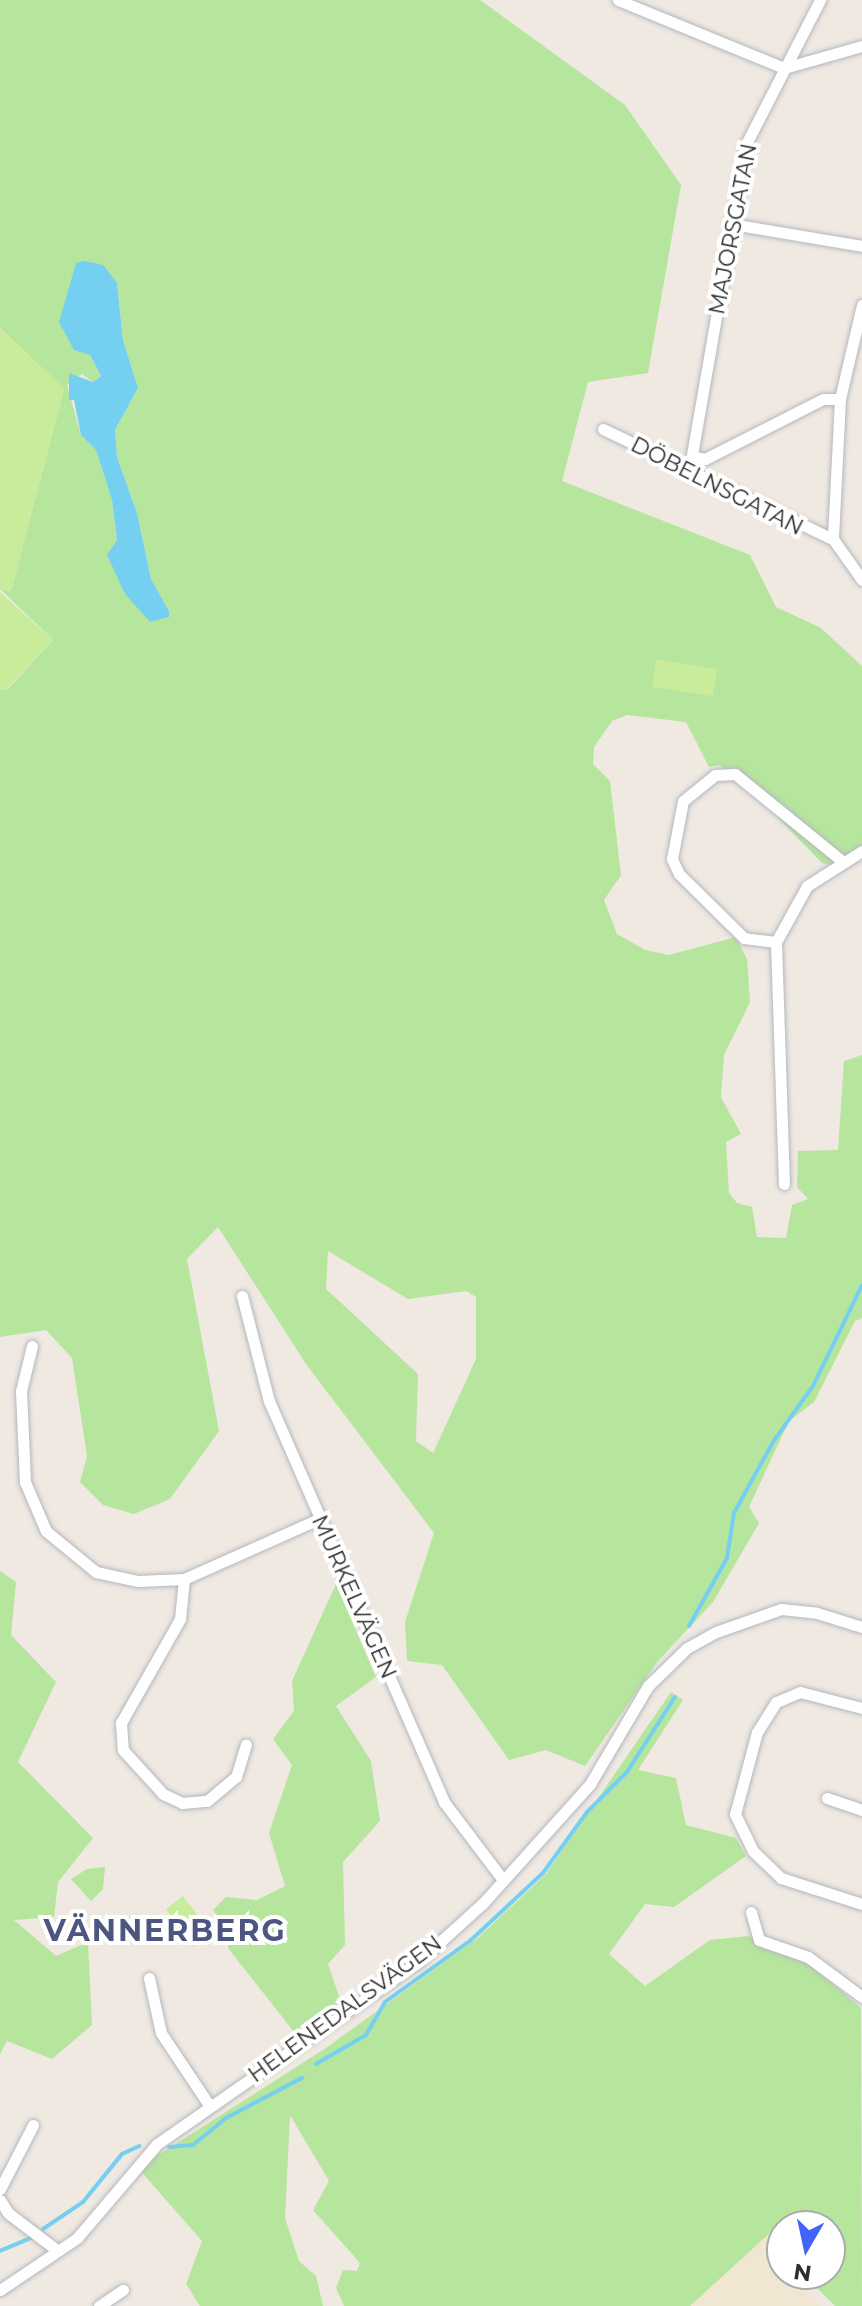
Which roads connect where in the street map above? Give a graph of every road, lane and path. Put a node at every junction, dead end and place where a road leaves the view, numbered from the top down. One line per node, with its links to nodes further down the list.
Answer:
1 (618, 0): 4 (street)
2 (820, 0): 4 (street, MAJORSGATAN)
3 (862, 46): 4 (street)
4 (784, 68): 5 (street, MAJORSGATAN)
5 (732, 224): 6 (street); 10 (street, MAJORSGATAN)
6 (862, 246)
7 (862, 305): 8 (street)
8 (840, 399): 10 (street); 12 (street)
9 (603, 429): 11 (street, DÖBELNSGATAN)
10 (692, 456): 11 (street, MAJORSGATAN)
11 (689, 472): 12 (street, DÖBELNSGATAN)
12 (833, 539): 13 (street)
13 (862, 580)
14 (862, 851): 15 (street)
15 (841, 860): 16 (street); 16 (street)
16 (776, 942): 17 (street)
17 (784, 1184)
18 (242, 1296): 20 (street, MURKELVÄGEN)
19 (32, 1346): 21 (street)
20 (319, 1519): 21 (street); 27 (street, MURKELVÄGEN)
21 (184, 1579): 24 (street)
22 (861, 1624): 27 (street, HELENEDALSVÄGEN)
23 (862, 1708): 28 (street)
24 (246, 1745)
25 (827, 1798): 26 (street)
26 (862, 1810)
27 (503, 1880): 32 (street, HELENEDALSVÄGEN)
28 (862, 1904)
29 (751, 1912): 31 (street)
30 (149, 1978): 32 (street)
31 (862, 1997)
32 (209, 2105): 36 (street, HELENEDALSVÄGEN)
33 (33, 2125): 34 (street)
34 (0, 2189)
35 (0, 2200): 36 (street)
36 (57, 2250): 37 (street, HELENEDALSVÄGEN)
37 (0, 2290)
38 (123, 2290): 39 (street)
39 (99, 2306)

